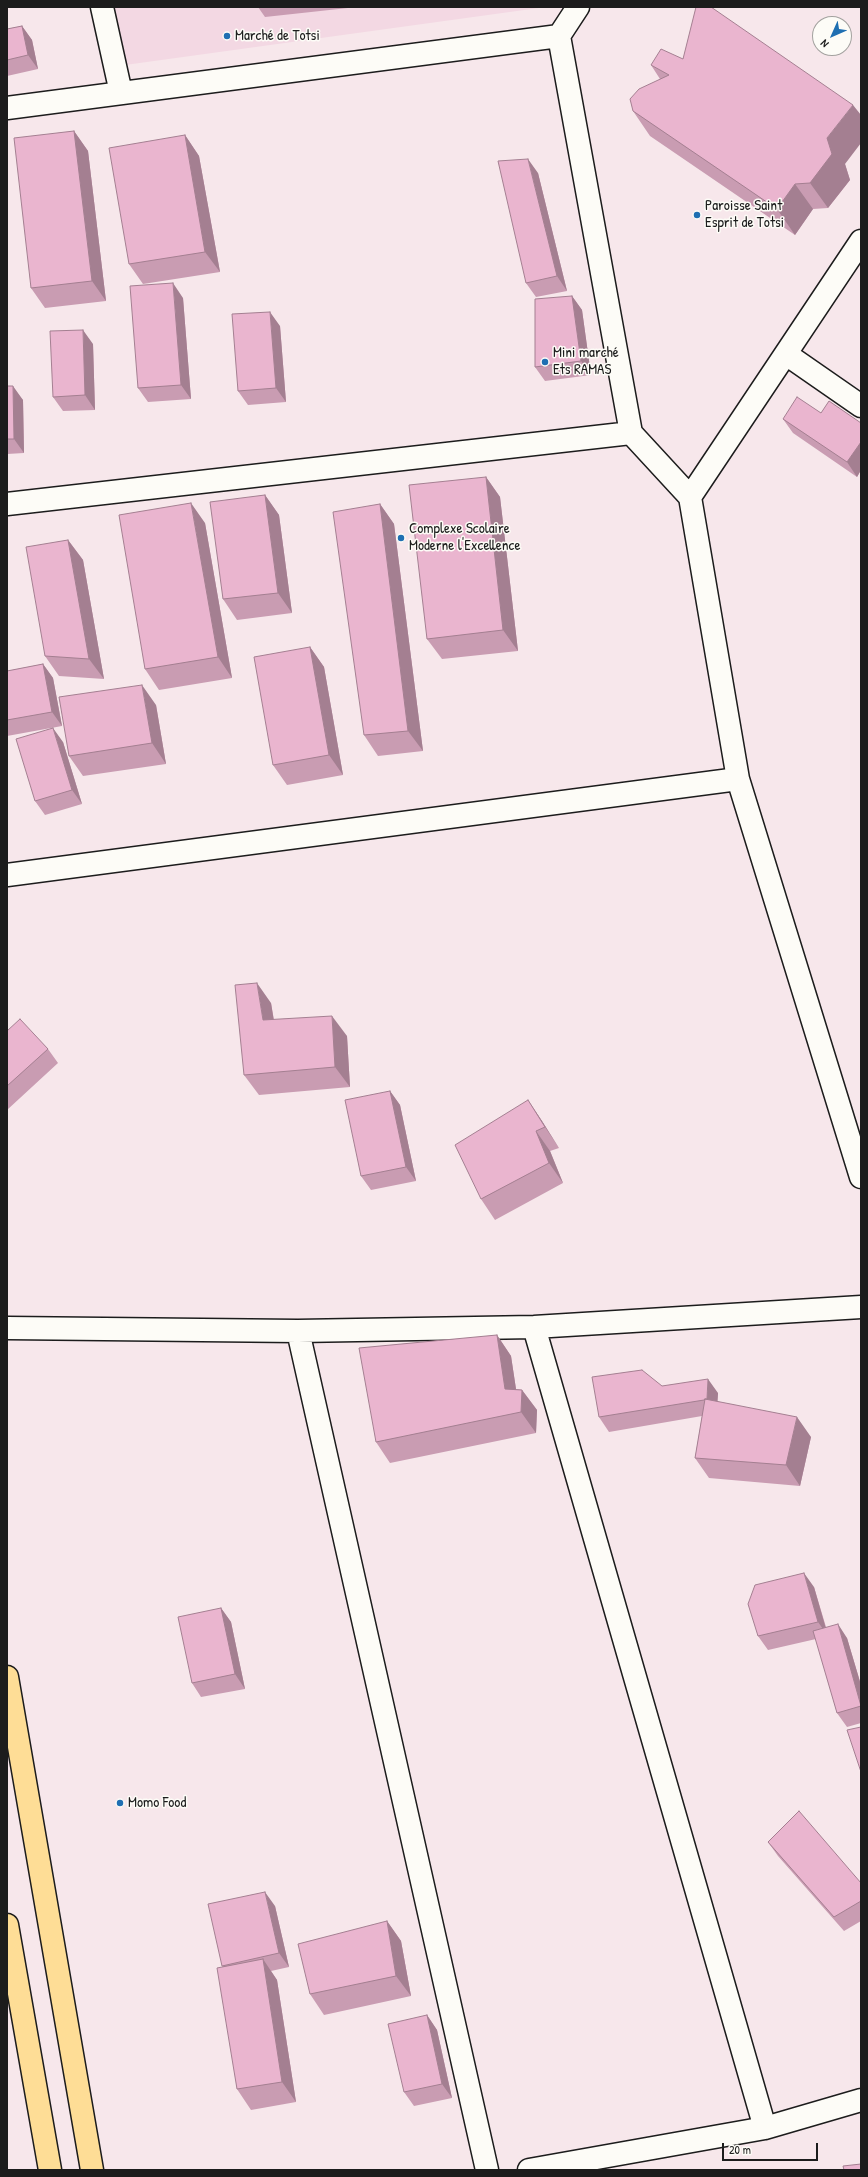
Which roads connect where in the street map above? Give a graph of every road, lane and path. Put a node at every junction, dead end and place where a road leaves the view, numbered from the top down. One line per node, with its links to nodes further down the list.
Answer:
1 (102, 7): 4 (street)
2 (578, 7): 3 (street)
3 (559, 36): 4 (street); 9 (street)
4 (121, 93): 5 (street)
5 (7, 108)
6 (861, 241): 7 (street)
7 (786, 354): 8 (street); 10 (street)
8 (861, 406)
9 (631, 433): 10 (street); 11 (street)
10 (690, 497): 12 (street)
11 (7, 504)
12 (738, 779): 13 (street); 14 (street)
13 (7, 874)
14 (861, 1177)
15 (861, 1307): 16 (street)
16 (534, 1327): 18 (street); 23 (street)
17 (7, 1328): 18 (street)
18 (298, 1332): 26 (street)
19 (7, 1677): 25 (main road)
20 (7, 1925): 21 (main road)
21 (13, 1996): 24 (main road)
22 (861, 2100): 23 (street)
23 (765, 2128): 27 (street)
24 (50, 2170)
25 (92, 2170)
26 (487, 2170)
27 (529, 2170)

